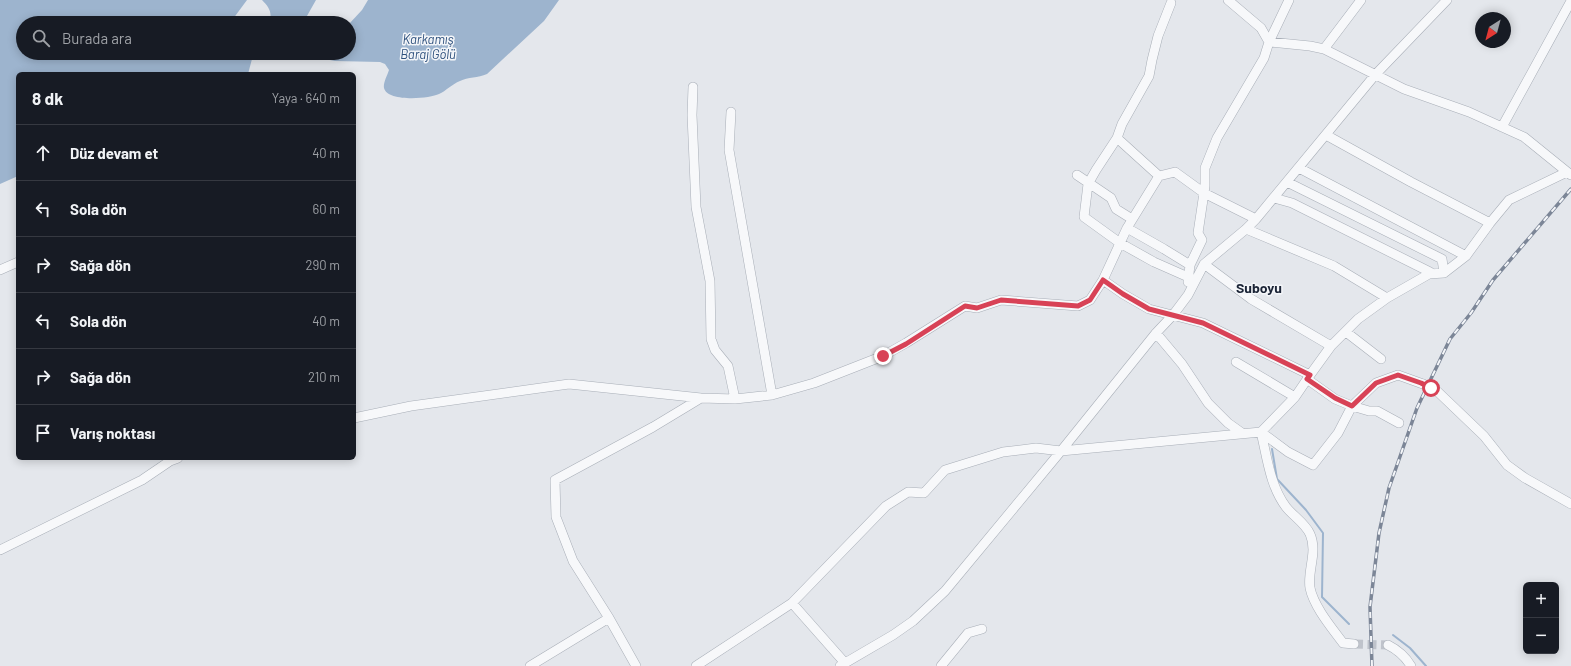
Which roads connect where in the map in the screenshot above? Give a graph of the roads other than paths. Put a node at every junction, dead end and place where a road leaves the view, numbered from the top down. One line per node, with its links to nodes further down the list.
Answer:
1 (1228, 0): 7 (street)
2 (1289, 0): 7 (street)
3 (1361, 0): 8 (street)
4 (1448, 0): 9 (street)
5 (1571, 0): 12 (street)
6 (1171, 3): 14 (street)
7 (1269, 42): 8 (street); 21 (street)
8 (1324, 49): 9 (street)
9 (1375, 75): 12 (street); 13 (street)
10 (693, 88): 50 (street)
11 (731, 112): 47 (street)
12 (1502, 127): 16 (street)
13 (1326, 135): 15 (street); 25 (street)
14 (1117, 138): 18 (street); 20 (street)
15 (1299, 168): 19 (street); 29 (street)
16 (1569, 173): 25 (street)
17 (1077, 175): 20 (street)
18 (1159, 176): 21 (street); 23 (street)
19 (1287, 182): 22 (street); 35 (street)
20 (1088, 184): 23 (street); 28 (street)
21 (1204, 193): 24 (street); 32 (street)
22 (1274, 198): 24 (street); 34 (street)
23 (1132, 219): 26 (street)
24 (1256, 219): 27 (street)
25 (1490, 223): 29 (street)
26 (1127, 228): 28 (street); 32 (street)
27 (1246, 229): 31 (street); 39 (street)
28 (1120, 243): 36 (street); 37 (street)
29 (1466, 256): 35 (street)
30 (16, 263): 33 (street)
31 (1204, 264): 38 (street); 43 (street)
32 (1190, 266): 36 (street)
33 (0, 270)
34 (1429, 274): 35 (street); 39 (street)
35 (1444, 274)
36 (1188, 277): 38 (street)
37 (1103, 280): 40 (street); 47 (street)
38 (1188, 295): 40 (street)
39 (1387, 298): 41 (street)
40 (1172, 315): 42 (street); 46 (street)
41 (1346, 332): 43 (street); 44 (street)
42 (1156, 333): 55 (street); 56 (street)
43 (1331, 346): 46 (street)
44 (1381, 359)
45 (1236, 362): 48 (street)
46 (1308, 377): 48 (street); 51 (street)
47 (772, 395): 50 (street)
48 (1296, 397): 54 (street)
49 (701, 398): 50 (street); 52 (street); 61 (street)
50 (735, 399)
51 (1352, 406): 53 (street); 54 (street); 58 (street)
52 (356, 418)
53 (1399, 423)
54 (1260, 432): 55 (street); 63 (street)
55 (1242, 433): 56 (street)
56 (1061, 451): 60 (street); 65 (street)
57 (173, 460): 59 (street)
58 (1571, 504)
59 (0, 550)
60 (792, 603): 65 (street); 68 (street)
61 (609, 618): 66 (street); 67 (street)
62 (982, 629): 69 (street)
63 (1354, 644)
64 (1388, 645): 70 (street)
65 (842, 665)
66 (530, 666)
67 (636, 666)
68 (696, 666)
69 (941, 666)
70 (1411, 666)

